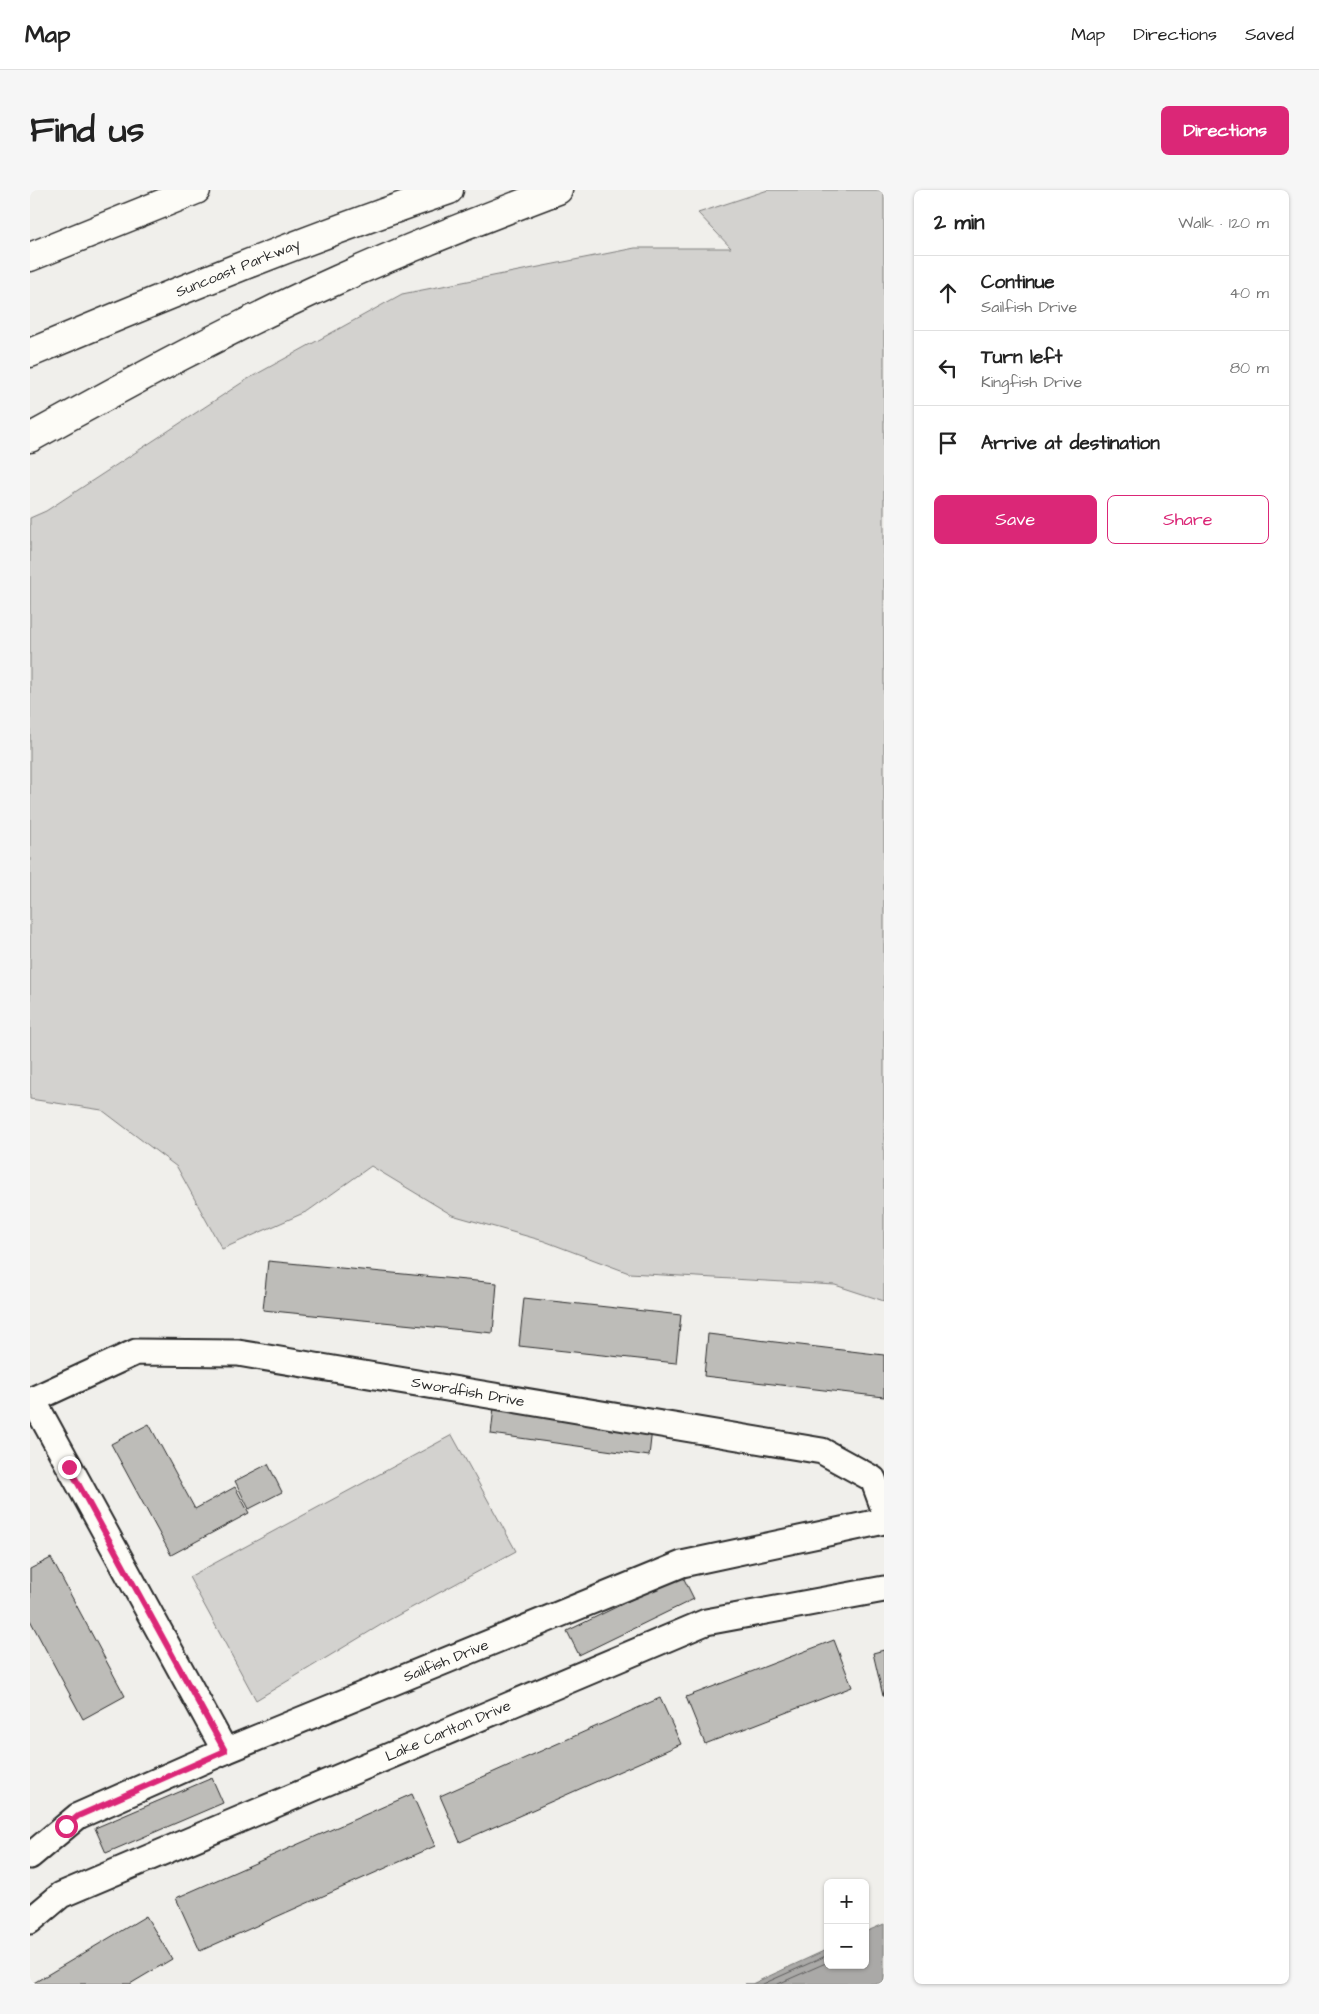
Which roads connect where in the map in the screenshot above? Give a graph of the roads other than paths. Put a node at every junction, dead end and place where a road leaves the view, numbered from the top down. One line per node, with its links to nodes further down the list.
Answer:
1 (196, 190): 4 (highway)
2 (449, 190): 5 (highway, Suncoast Parkway)
3 (558, 190): 6 (highway)
4 (30, 257)
5 (30, 353)
6 (30, 438)
7 (31, 1400): 8 (street, Swordfish Drive); 11 (street)
8 (884, 1509)
9 (884, 1521): 11 (street, Sailfish Drive)
10 (884, 1589): 13 (street, Lake Carlton Drive)
11 (225, 1751): 12 (street, Sailfish Drive)
12 (30, 1856)
13 (30, 1921)

